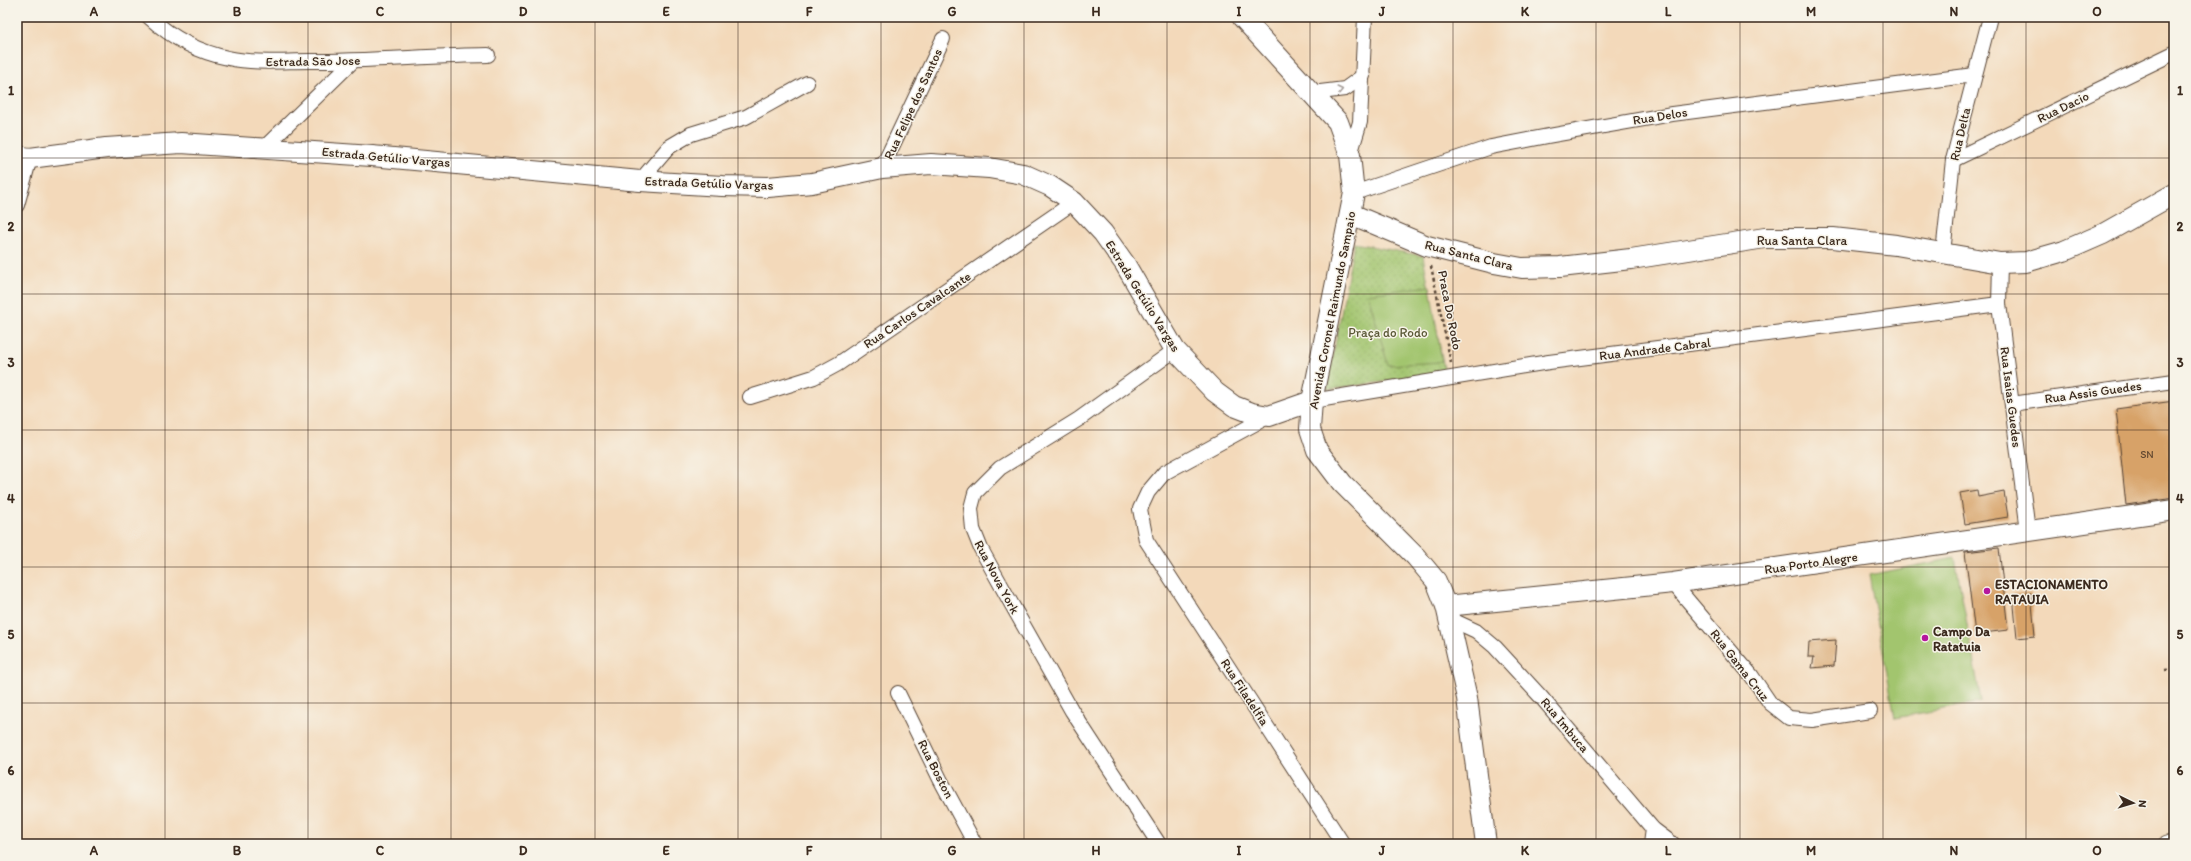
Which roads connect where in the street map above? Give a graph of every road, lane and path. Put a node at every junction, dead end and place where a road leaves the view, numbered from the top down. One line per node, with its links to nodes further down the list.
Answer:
1 (149, 17): 8 (street, Estrada Sāo Jose)
2 (1242, 17): 12 (main road, Avenida Coronel Raimundo Sampaio)
3 (1365, 17): 10 (street)
4 (1990, 17): 9 (street, Rua Delta)
5 (943, 39): 17 (street, Rua Felipe dos Santos)
6 (2174, 53): 16 (street, Rua Dacio)
7 (488, 55): 8 (street, Estrada Sāo Jose)
8 (353, 61): 13 (street)
9 (1974, 75): 16 (street, Rua Delta); 19 (street, Rua Delos)
10 (1363, 76): 12 (street, one-way to 10); 14 (street)
11 (808, 83): 18 (street)
12 (1312, 93): 14 (main road, Avenida Coronel Raimundo Sampaio)
13 (264, 148): 15 (main road, Estrada Getúlio Vargas); 18 (main road, Estrada Getúlio Vargas)
14 (1350, 155): 19 (main road, Avenida Coronel Raimundo Sampaio)
15 (24, 157): 22 (street)
16 (1953, 160): 25 (street, Rua Delta)
17 (882, 168): 18 (main road, Estrada Getúlio Vargas); 21 (main road, Estrada Getúlio Vargas)
18 (640, 181)
19 (1354, 193): 23 (main road, Avenida Coronel Raimundo Sampaio)
20 (2174, 194): 26 (main road, Rua Santa Clara)
21 (1074, 202): 28 (main road, Estrada Getúlio Vargas); 31 (street, Rua Carlos Cavalcante)
22 (17, 205)
23 (1351, 214): 24 (main road, Rua Santa Clara); 32 (main road, Avenida Coronel Raimundo Sampaio)
24 (1427, 246): 25 (main road, Rua Santa Clara); 29 (path, Praca Do Rodo)
25 (1943, 253): 26 (main road, Rua Santa Clara)
26 (2000, 263): 27 (street, Rua Isaias Guedes)
27 (1999, 304): 29 (street, Rua Andrade Cabral); 33 (street, Rua Isaias Guedes)
28 (1174, 350): 34 (main road, Estrada Getúlio Vargas); 46 (street, Rua Nova York)
29 (1454, 378): 32 (street, Rua Andrade Cabral)
30 (2174, 381): 33 (street, Rua Assis Guedes)
31 (750, 397)
32 (1312, 401): 34 (main road); 38 (main road, Avenida Coronel Raimundo Sampaio)
33 (2012, 404): 36 (street, Rua Isaias Guedes)
34 (1269, 416): 47 (street, Rua Filadelfia)
35 (2174, 510): 36 (main road, Rua Porto Alegre)
36 (2028, 531): 37 (main road, Rua Porto Alegre)
37 (1674, 583): 38 (main road, Rua Porto Alegre); 42 (street, Rua Gama Cruz)
38 (1447, 612): 43 (street, Rua Imbuca); 48 (main road, Avenida Coronel Raimundo Sampaio)
39 (2174, 669): 40 (path)
40 (2165, 670)
41 (898, 693): 45 (street, Rua Boston)
42 (1870, 711)
43 (1653, 829): 49 (street); 50 (street, Rua Imbuca)
44 (2174, 841): 51 (street)
45 (975, 844)
46 (1159, 844)
47 (1342, 844)
48 (1486, 844)
49 (1651, 844)
50 (1672, 844)
51 (2165, 844)

